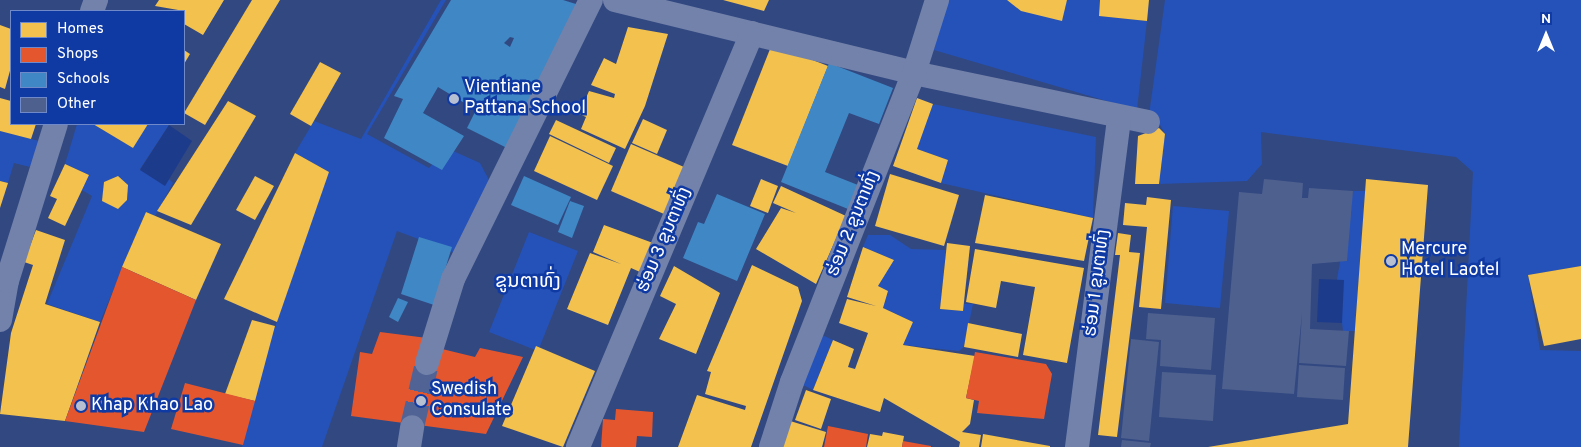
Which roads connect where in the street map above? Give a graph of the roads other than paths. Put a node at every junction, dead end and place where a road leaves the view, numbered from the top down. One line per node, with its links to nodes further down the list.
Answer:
1 (591, 0): 10 (street)
2 (937, 0): 5 (street, ຮ່ອມ 2 ຂູນຕາທົ່ງ)
3 (623, 1): 4 (street)
4 (752, 33): 5 (street); 11 (street, ຮ່ອມ 3 ຂູນຕາທົ່ງ)
5 (914, 73): 6 (street); 12 (street, ຮ່ອມ 2 ຂູນຕາທົ່ງ)
6 (1119, 119): 7 (street); 13 (street, ຮ່ອມ 1 ຂູນຕາທົ່ງ)
7 (1148, 122)
8 (56, 125): 9 (street)
9 (0, 320)
10 (427, 363)
11 (578, 447)
12 (771, 447)
13 (1077, 447)

